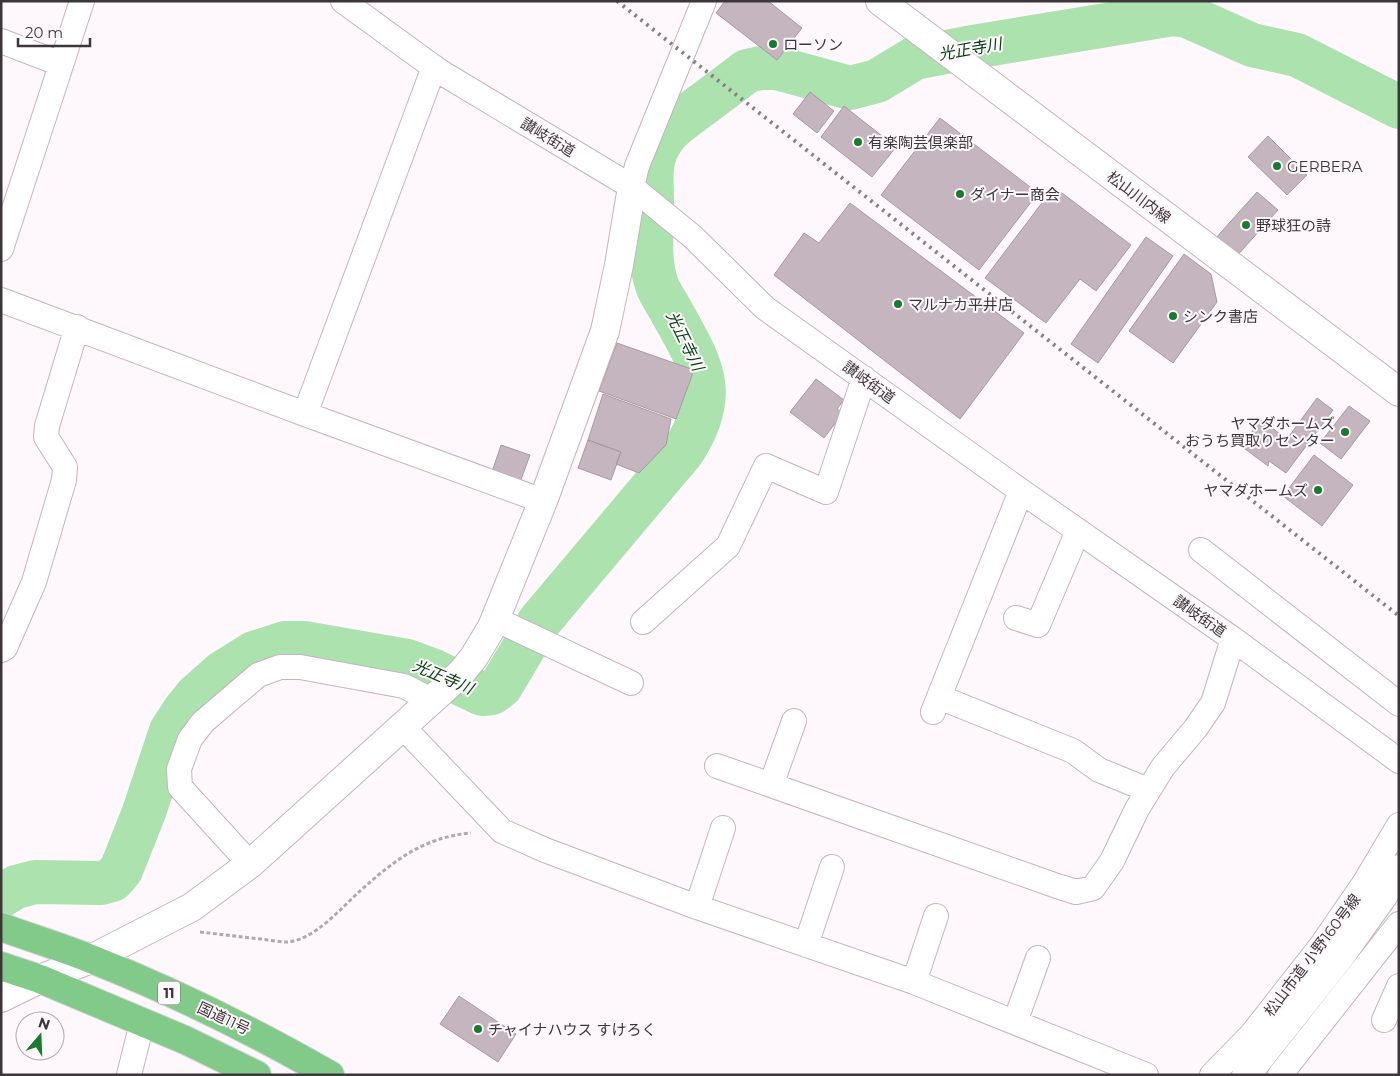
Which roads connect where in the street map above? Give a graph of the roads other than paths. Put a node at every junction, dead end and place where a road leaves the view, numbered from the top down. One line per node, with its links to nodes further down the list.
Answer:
1 (82, 1): 6 (street)
2 (343, 1): 7 (street, 讃岐街道)
3 (704, 1): 8 (street)
4 (880, 1): 13 (street, 松山川内線)
5 (1, 41): 6 (street)
6 (61, 64): 9 (street)
7 (434, 67): 8 (street, 讃岐街道); 14 (street)
8 (632, 187): 12 (street, 讃岐街道); 16 (street)
9 (1, 249)
10 (1, 300): 11 (street)
11 (76, 328): 14 (street); 23 (street)
12 (864, 378): 15 (street, 讃岐街道); 21 (street)
13 (1399, 392)
14 (305, 414): 16 (street)
15 (1021, 491): 17 (street, 讃岐街道); 32 (street)
16 (544, 500): 20 (street)
17 (1078, 531): 19 (street); 22 (street, 讃岐街道)
18 (1216, 553): 26 (street)
19 (1016, 618)
20 (495, 619): 24 (street); 25 (street)
21 (643, 622)
22 (1233, 639): 29 (street, 讃岐街道); 32 (street)
23 (1, 650)
24 (631, 683)
25 (445, 687): 28 (street); 35 (street)
26 (1399, 704)
27 (794, 721): 31 (street)
28 (403, 727): 35 (street); 38 (street)
29 (1399, 761)
30 (717, 766): 31 (street)
31 (772, 785): 32 (street)
32 (1148, 790)
33 (1399, 824): 55 (street, 松山市道 小野160号線)
34 (723, 828): 38 (street)
35 (250, 864): 44 (street)
36 (832, 867): 42 (street)
37 (1399, 869): 56 (street, 松山市道 小野160号線)
38 (697, 907): 42 (street)
39 (936, 916): 47 (street)
40 (1399, 924): 57 (street)
41 (1, 927): 44 (highway, 国道11号 / 11)
42 (806, 946): 47 (street)
43 (1038, 958): 50 (street)
44 (91, 959): 46 (street); 53 (highway, 国道11号 / 11)
45 (1, 966): 46 (highway)
46 (40, 980): 48 (street); 49 (highway)
47 (914, 982): 50 (street)
48 (1, 998)
49 (142, 1022): 51 (street); 52 (highway)
50 (1015, 1022): 54 (street)
51 (129, 1075)
52 (257, 1075)
53 (330, 1075)
54 (1146, 1075)
55 (1212, 1075)
56 (1246, 1075)
57 (1280, 1075)

